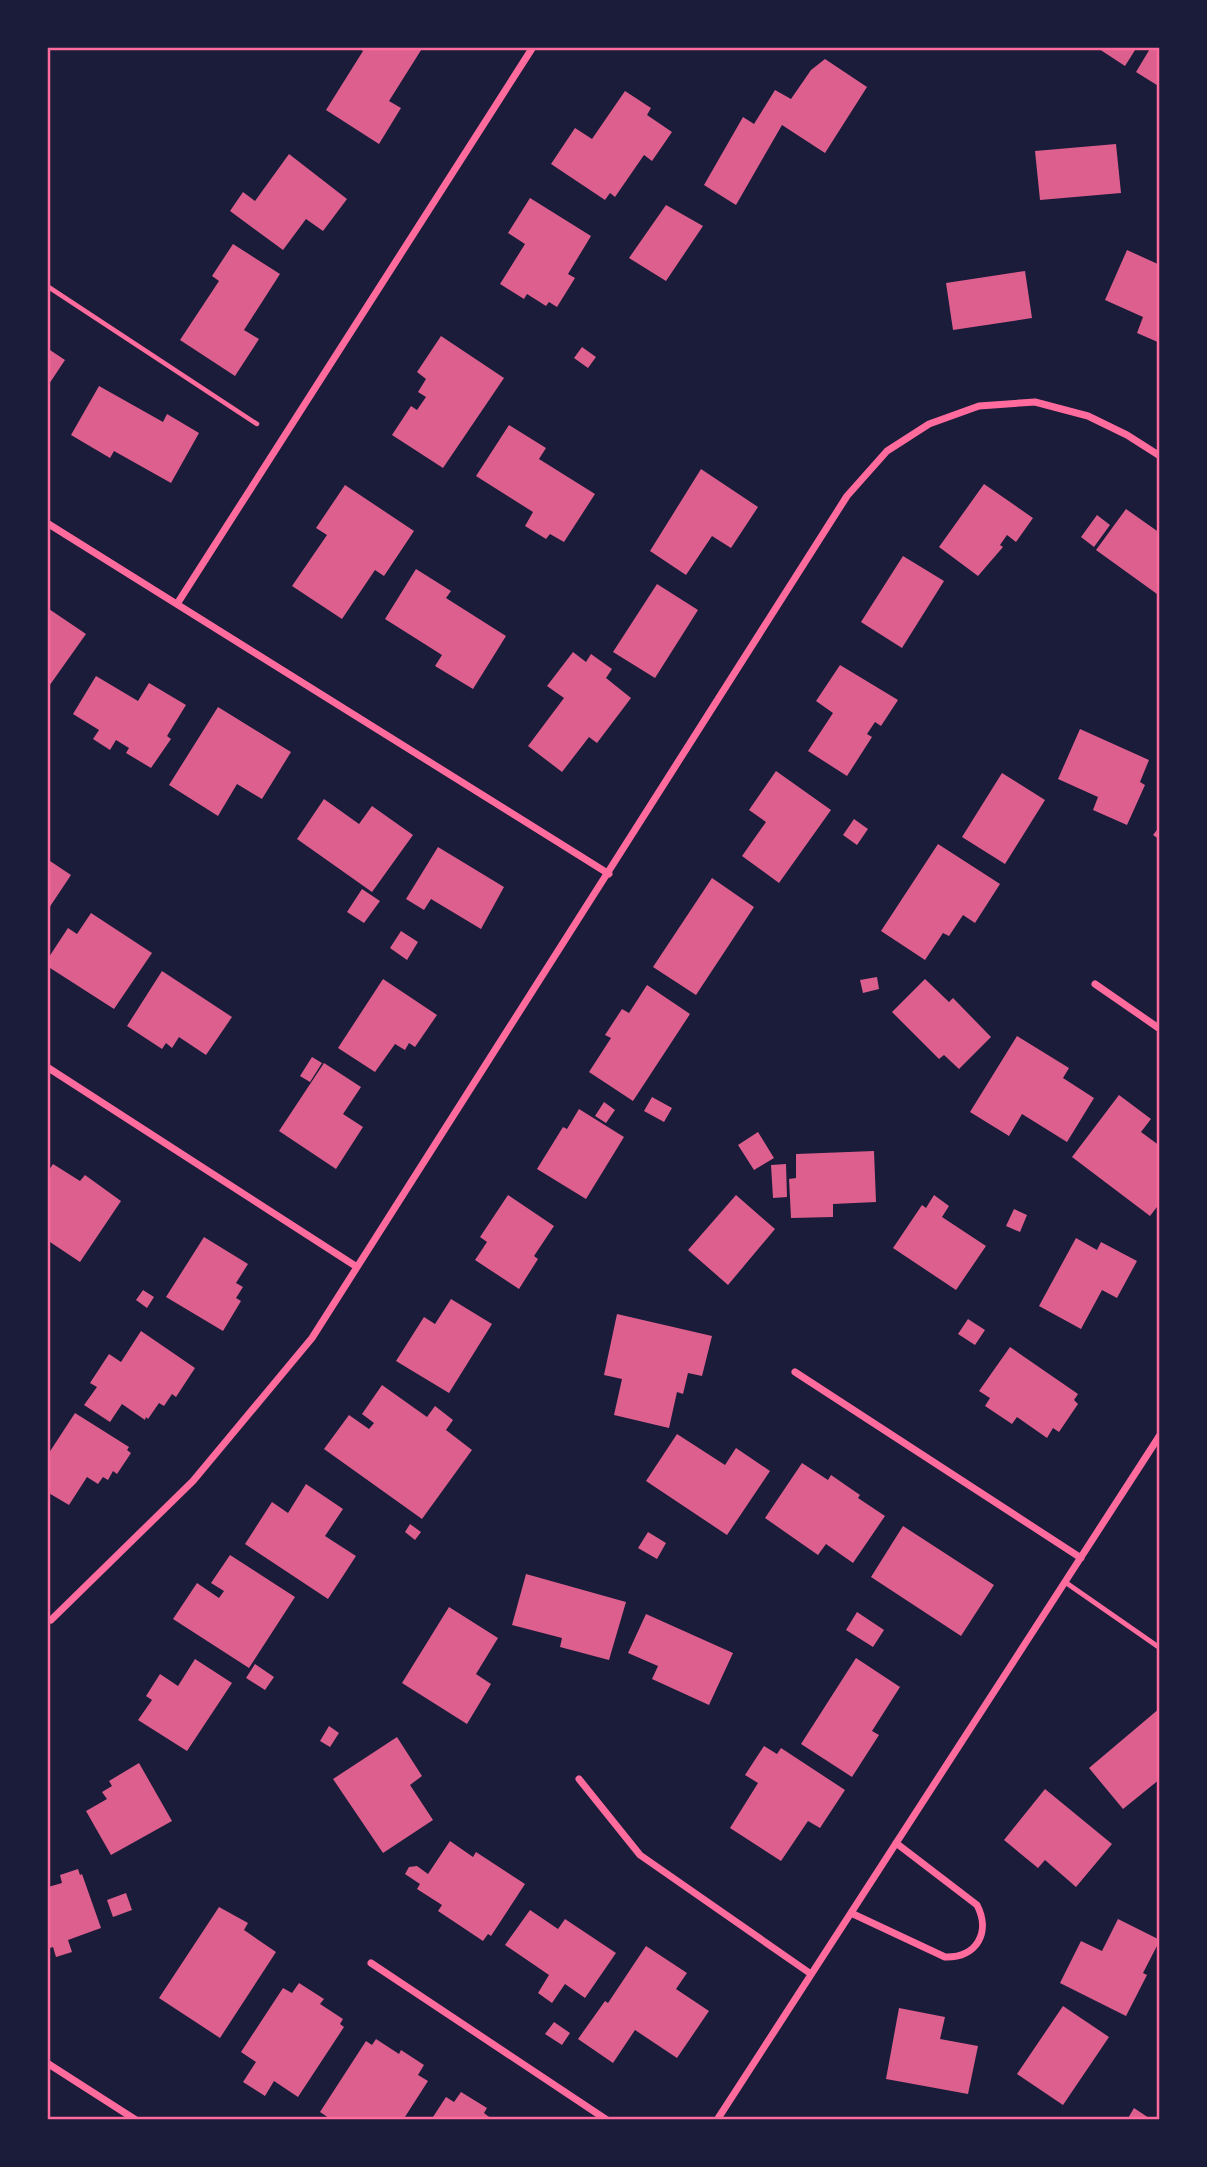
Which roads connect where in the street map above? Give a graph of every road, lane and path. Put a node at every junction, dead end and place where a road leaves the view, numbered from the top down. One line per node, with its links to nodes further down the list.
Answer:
1 (533, 47): 6 (street)
2 (47, 286): 3 (path)
3 (257, 424)
4 (1160, 456): 7 (street)
5 (47, 523): 6 (street)
6 (177, 604): 7 (street)
7 (609, 874): 11 (street)
8 (1095, 985): 9 (street)
9 (1160, 1029)
10 (47, 1067): 11 (street)
11 (357, 1267): 16 (street)
12 (795, 1372): 14 (street)
13 (1160, 1435): 14 (street)
14 (1081, 1558): 15 (street)
15 (1065, 1582): 17 (lane); 19 (street)
16 (51, 1620)
17 (1160, 1648)
18 (579, 1779): 22 (street)
19 (896, 1843): 20 (street); 20 (street)
20 (851, 1913): 22 (street)
21 (371, 1963): 25 (street)
22 (811, 1974): 26 (street)
23 (47, 2063): 24 (street)
24 (136, 2120)
25 (607, 2120)
26 (717, 2120)

